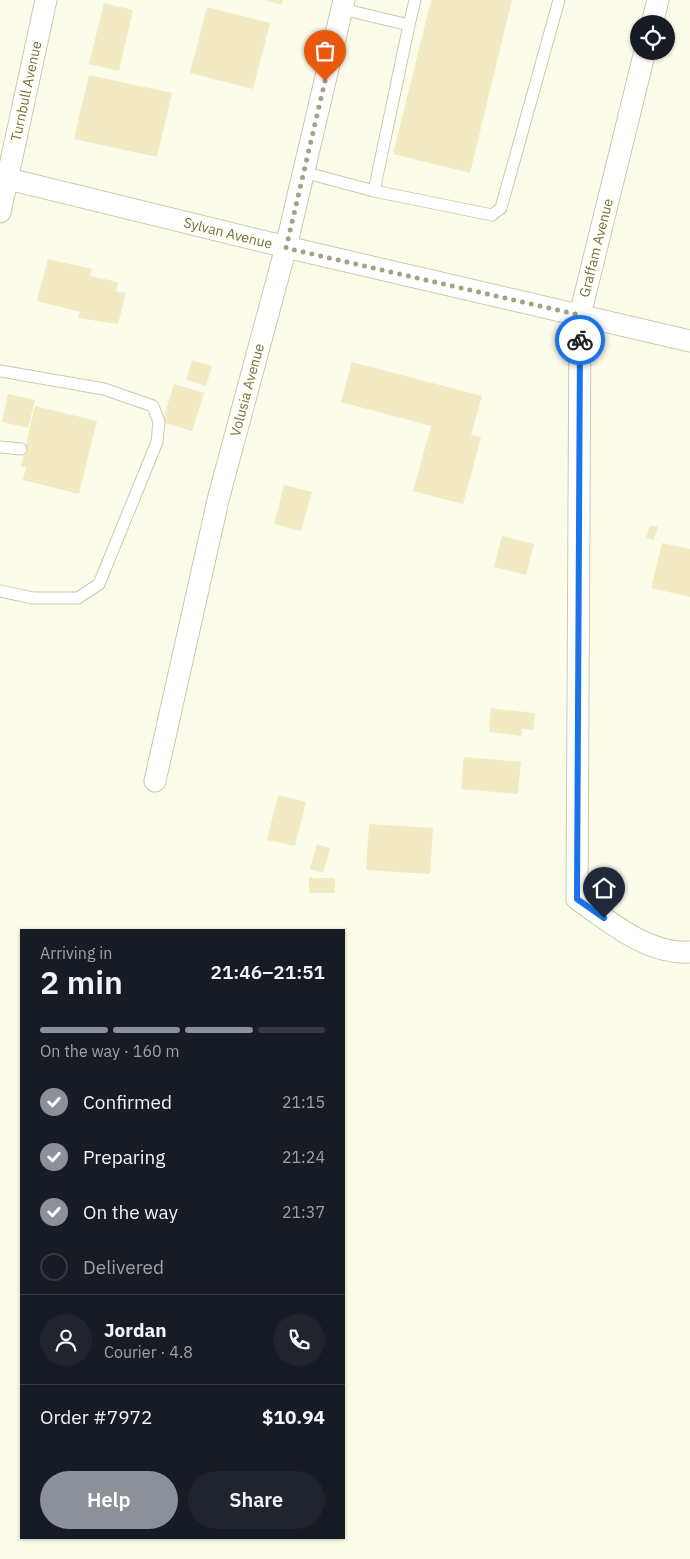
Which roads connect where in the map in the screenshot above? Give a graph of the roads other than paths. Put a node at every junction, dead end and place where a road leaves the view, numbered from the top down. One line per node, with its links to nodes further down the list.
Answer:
1 (46, 0): 10 (street, Turnbull Avenue)
2 (415, 0): 7 (lane)
3 (558, 0): 11 (lane)
4 (658, 0): 6 (street)
5 (343, 4): 7 (lane); 9 (street, Volusia Avenue)
6 (654, 15)
7 (409, 24): 11 (lane)
8 (643, 60): 14 (street, Graffam Avenue)
9 (303, 172): 11 (lane); 13 (street, Volusia Avenue)
10 (4, 178): 12 (street, Turnbull Avenue); 13 (street, Sylvan Avenue)
11 (374, 192)
12 (0, 212)
13 (286, 248): 14 (street, Sylvan Avenue); 20 (street, Volusia Avenue)
14 (580, 315): 15 (street, Sylvan Avenue); 21 (street, Graffam Avenue)
15 (690, 341)
16 (0, 371): 19 (lane)
17 (0, 447): 18 (lane)
18 (21, 449)
19 (0, 591)
20 (155, 781)
21 (690, 952)

